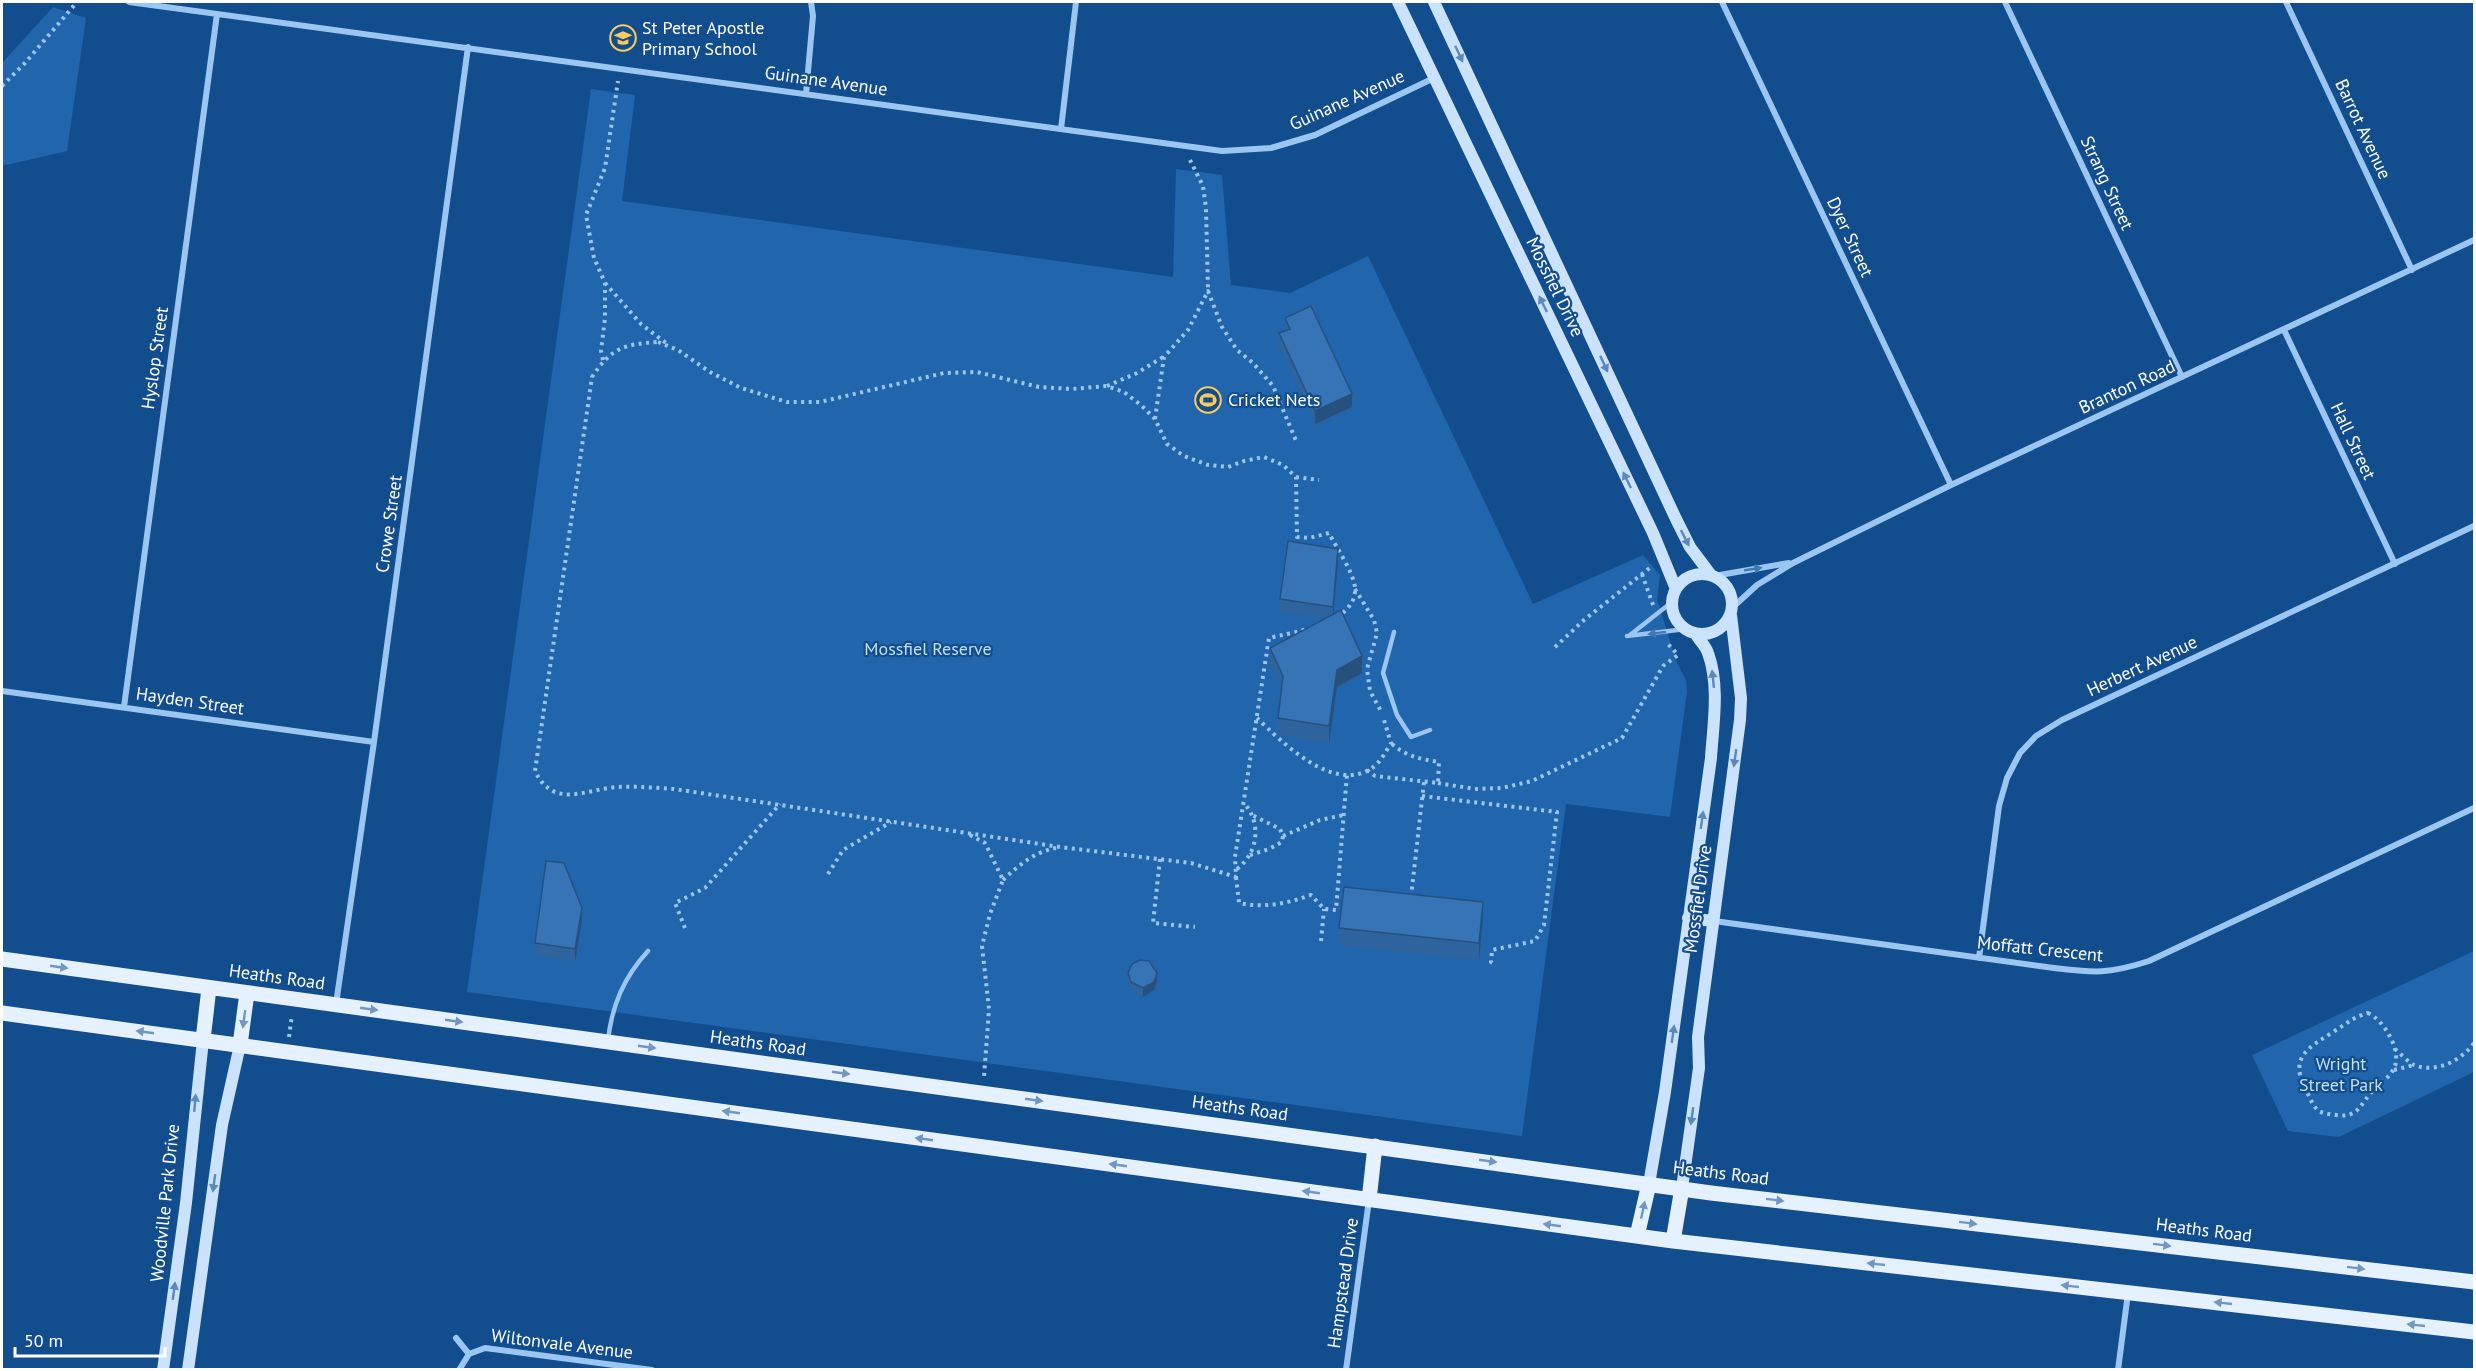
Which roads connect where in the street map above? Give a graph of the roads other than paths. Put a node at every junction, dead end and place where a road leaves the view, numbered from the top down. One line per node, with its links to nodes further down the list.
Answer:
1 (129, 2): 9 (street, Guinane Avenue)
2 (811, 2): 12 (street)
3 (1076, 2): 13 (street)
4 (1398, 2): 11 (street, Mossfiel Drive)
5 (1434, 2): 22 (street, Mossfiel Drive, one-way to 22)
6 (1722, 2): 18 (street, Dyer Street)
7 (2005, 2): 17 (street, Strang Street)
8 (2286, 2): 15 (street, Barrot Avenue)
9 (217, 14): 10 (street, Guinane Avenue); 28 (street, Hyslop Street)
10 (468, 47): 12 (street, Guinane Avenue); 30 (street, Crowe Street)
11 (1434, 78): 13 (street, Guinane Avenue); 23 (street, Mossfiel Drive, one-way to 11)
12 (806, 93): 13 (street, Guinane Avenue)
13 (1060, 129)
14 (2475, 240): 15 (street, Branton Road)
15 (2412, 270): 16 (street, Branton Road)
16 (2284, 330): 17 (street, Branton Road); 21 (street, Hall Street)
17 (2182, 377): 18 (street, Branton Road)
18 (1951, 485): 20 (street, Branton Road)
19 (2475, 526): 21 (street, Herbert Avenue)
20 (1793, 563): 22 (street, Branton Road, one-way to 20); 24 (street, Branton Road)
21 (2395, 564): 35 (street, Herbert Avenue)
22 (1713, 576): 23 (street); 24 (street)
23 (1674, 596): 25 (street); 25 (lane, one-way to 23)
24 (1732, 611): 25 (street); 33 (street, Mossfiel Drive, one-way to 33)
25 (1690, 631): 32 (street, Mossfiel Drive, one-way to 25)
26 (1394, 632): 29 (lane)
27 (2, 691): 28 (street, Hayden Street)
28 (124, 707): 30 (street, Hayden Street)
29 (1430, 730)
30 (374, 742): 39 (street, Crowe Street)
31 (2475, 808): 35 (street, Moffatt Crescent)
32 (1688, 918): 33 (street); 45 (street, Mossfiel Drive, one-way to 32)
33 (1713, 921): 35 (street, Moffatt Crescent); 46 (street, Mossfiel Drive, one-way to 46)
34 (648, 951): 42 (lane)
35 (1978, 958)
36 (2, 959): 37 (main road, Heaths Road, one-way to 37)
37 (209, 988): 38 (main road, Heaths Road); 41 (main road)
38 (247, 993): 39 (main road, Heaths Road); 43 (main road, one-way to 43)
39 (336, 1005): 42 (main road, Heaths Road, one-way to 42)
40 (2, 1012): 41 (main road, one-way to 40)
41 (202, 1040): 43 (main road); 55 (street, Woodville Park Drive, one-way to 41)
42 (608, 1042): 44 (main road, Heaths Road, one-way to 44)
43 (240, 1045): 47 (main road, one-way to 43); 56 (street, one-way to 56)
44 (1375, 1146): 45 (main road, Heaths Road, one-way to 45); 47 (main road)
45 (1649, 1184): 46 (main road, Heaths Road); 48 (main road, one-way to 45)
46 (1682, 1188): 49 (main road); 50 (main road, Heaths Road, one-way to 50)
47 (1369, 1200): 48 (main road, one-way to 47); 59 (street, Hampstead Drive)
48 (1637, 1236): 49 (main road)
49 (1672, 1241): 51 (main road, one-way to 49)
50 (2475, 1282)
51 (2128, 1292): 52 (main road, one-way to 51); 60 (street)
52 (2475, 1332)
53 (456, 1338): 54 (street, Wiltonvale Avenue)
54 (469, 1354): 57 (street, Wiltonvale Avenue); 58 (street, Wiltonvale Avenue)
55 (163, 1370)
56 (188, 1370)
57 (459, 1370)
58 (652, 1370)
59 (1346, 1370)
60 (2118, 1370)

